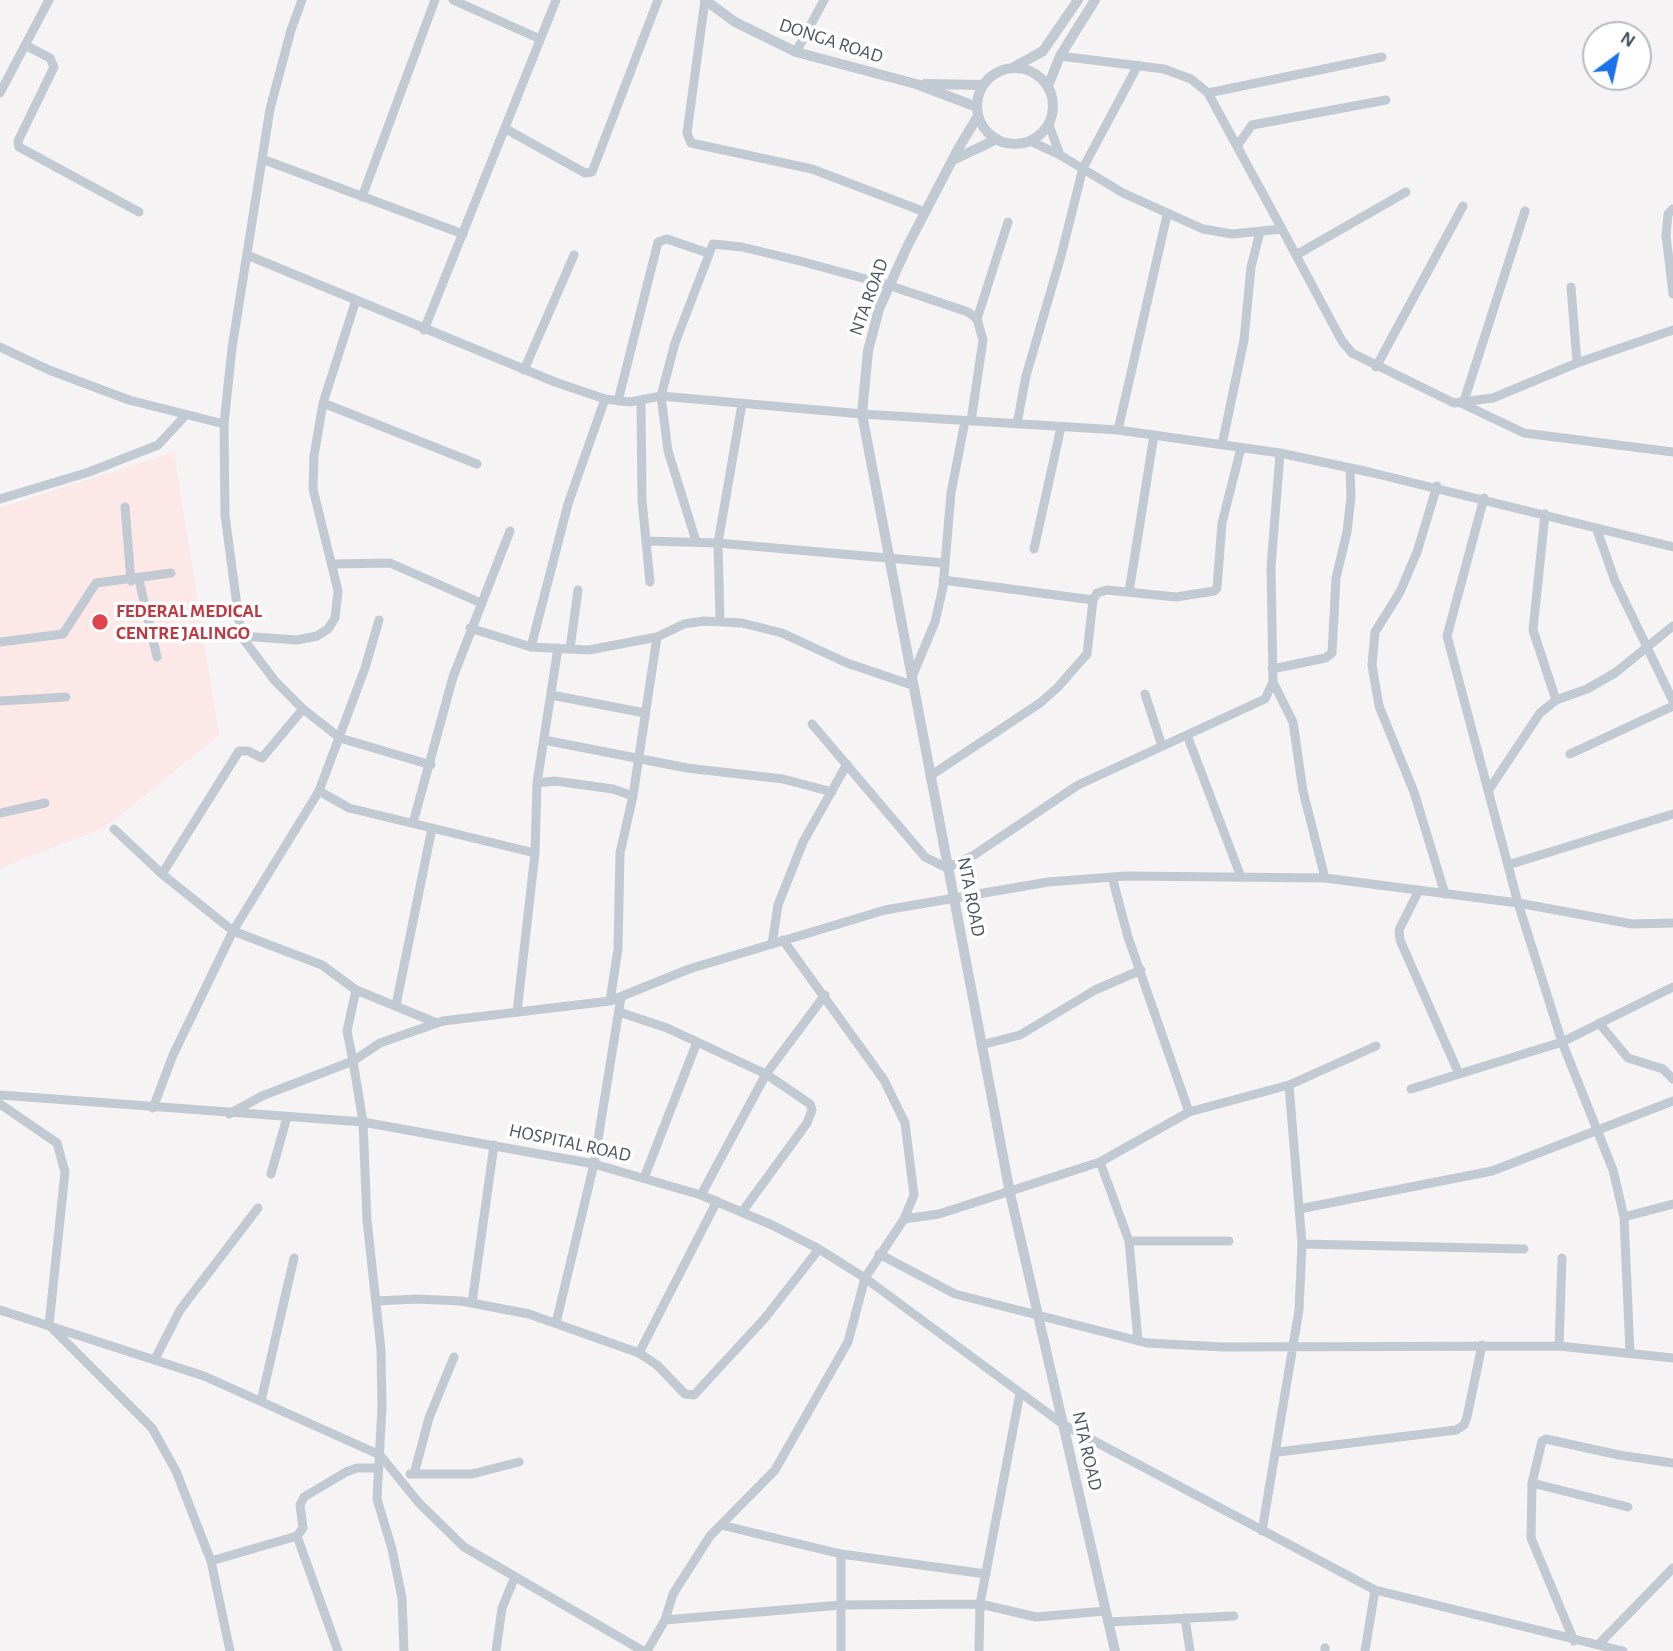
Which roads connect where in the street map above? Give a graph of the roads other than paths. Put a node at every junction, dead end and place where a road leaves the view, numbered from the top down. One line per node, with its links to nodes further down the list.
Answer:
1 (49, 0): 12 (street)
2 (302, 0): 32 (street)
3 (435, 0): 36 (street)
4 (453, 0): 11 (street)
5 (555, 0): 11 (street)
6 (658, 0): 27 (street)
7 (705, 0): 13 (street, DONGA ROAD); 41 (street)
8 (824, 0): 13 (street)
9 (1078, 0): 17 (street)
10 (1095, 0): 14 (street)
11 (540, 38): 27 (street)
12 (25, 45): 18 (street); 40 (street)
13 (796, 52): 19 (street, DONGA ROAD)
14 (1060, 55): 16 (street); 21 (street)
15 (1382, 57): 23 (street)
16 (1138, 65): 23 (street); 34 (street)
17 (1014, 68): 20 (street); 21 (street)
18 (4, 77): 22 (street)
19 (916, 84): 20 (street); 25 (street)
20 (983, 85): 25 (street)
21 (1048, 86): 26 (street)
22 (0, 93)
23 (1208, 93): 30 (street)
24 (1386, 100): 30 (street)
25 (978, 111): 28 (street); 33 (street, NTA ROAD)
26 (1049, 125): 29 (street); 31 (street)
27 (506, 129): 47 (street)
28 (997, 139): 29 (street); 33 (street)
29 (1030, 141): 31 (street)
30 (1237, 146): 44 (street)
31 (1060, 155): 34 (street)
32 (262, 159): 36 (street); 49 (street)
33 (953, 160): 41 (street, NTA ROAD)
34 (1083, 168): 42 (street); 74 (street)
35 (1406, 192): 51 (street)
36 (362, 197): 47 (street)
37 (1463, 206): 61 (street)
38 (1673, 209): 46 (street)
39 (1525, 211): 69 (street)
40 (139, 212)
41 (925, 212): 52 (street, NTA ROAD)
42 (1167, 215): 45 (street); 76 (street)
43 (1008, 222): 56 (street)
44 (1282, 229): 45 (street); 51 (street)
45 (1260, 232): 78 (street)
46 (1669, 233): 54 (street)
47 (463, 234): 57 (street)
48 (708, 253): 52 (street); 63 (street); 66 (street)
49 (247, 255): 55 (street); 73 (street)
50 (574, 255): 62 (street)
51 (1296, 255): 61 (street)
52 (888, 285): 56 (street); 70 (street, NTA ROAD)
53 (1571, 287): 60 (street)
54 (1673, 294)
55 (356, 300): 57 (street); 67 (street)
56 (977, 319): 72 (street)
57 (424, 330): 62 (street)
58 (1673, 330): 60 (street)
59 (0, 346): 71 (street)
60 (1577, 363): 69 (street)
61 (1376, 367): 69 (street)
62 (524, 370): 64 (street)
63 (661, 396): 65 (street); 68 (street); 92 (street)
64 (605, 399): 66 (street); 114 (street)
65 (641, 400): 66 (street); 91 (street)
66 (618, 401)
67 (323, 403): 82 (street); 98 (street)
68 (742, 404): 70 (street); 93 (street)
69 (1463, 404): 80 (street)
70 (862, 414): 72 (street); 96 (street, NTA ROAD)
71 (184, 417): 73 (street); 86 (street)
72 (968, 421): 74 (street); 97 (street)
73 (224, 424): 111 (street)
74 (1017, 424): 75 (street)
75 (1061, 427): 76 (street); 95 (street)
76 (1118, 430): 77 (street)
77 (1154, 435): 78 (street); 104 (street)
78 (1222, 445): 79 (street)
79 (1241, 447): 81 (street); 104 (street)
80 (1673, 452)
81 (1280, 453): 83 (street); 119 (street)
82 (477, 464)
83 (1350, 468): 84 (street); 119 (street)
84 (1437, 486): 85 (street); 159 (street)
85 (1484, 498): 88 (street); 141 (street)
86 (0, 499)
87 (125, 507): 100 (street)
88 (1545, 514): 89 (street); 125 (street)
89 (1597, 530): 94 (street); 115 (street)
90 (510, 531): 106 (street)
91 (647, 541): 92 (street); 102 (street)
92 (696, 541): 93 (street)
93 (718, 543): 96 (street); 108 (street)
94 (1673, 547)
95 (1034, 549)
96 (887, 555): 97 (street); 120 (street, NTA ROAD)
97 (944, 563): 101 (street)
98 (334, 564): 106 (street); 111 (street)
99 (171, 573): 100 (street)
100 (135, 580): 113 (street); 118 (street)
101 (943, 580): 105 (street); 120 (street)
102 (650, 582)
103 (578, 590): 117 (street)
104 (1129, 592): 105 (street)
105 (1093, 600): 139 (street)
106 (481, 603): 110 (street)
107 (379, 620): 132 (street)
108 (720, 621): 112 (street); 120 (street)
109 (1673, 626): 115 (street)
110 (470, 628): 114 (street); 138 (street)
111 (241, 636): 128 (street)
112 (657, 637): 117 (street); 129 (street)
113 (0, 642)
114 (531, 647): 116 (street)
115 (1646, 647): 125 (street); 127 (street)
116 (558, 648): 117 (street); 123 (street)
117 (570, 649)
118 (157, 657)
119 (1272, 668): 121 (street)
120 (912, 682): 139 (street, NTA ROAD)
121 (1273, 682): 131 (street); 157 (street)
122 (1145, 694): 134 (street)
123 (551, 695): 129 (street); 133 (street)
124 (66, 697): 126 (street)
125 (1556, 700): 141 (street)
126 (0, 701)
127 (1673, 704): 135 (street)
128 (303, 709): 132 (street); 154 (street)
129 (645, 713): 136 (street)
130 (812, 724): 137 (street)
131 (1187, 735): 134 (street); 156 (street)
132 (340, 738): 138 (street); 142 (street)
133 (544, 740): 136 (street); 140 (street)
134 (1162, 746): 153 (street)
135 (1570, 754)
136 (638, 760): 143 (street); 144 (street)
137 (848, 764): 143 (street); 153 (street)
138 (431, 765): 148 (street)
139 (930, 776): 153 (street, NTA ROAD)
140 (537, 783): 144 (street); 151 (street)
141 (1488, 790): 152 (street)
142 (319, 791): 148 (street); 163 (street)
143 (832, 792): 165 (street)
144 (633, 796): 171 (street)
145 (45, 803): 146 (street)
146 (0, 813)
147 (1673, 814): 152 (street)
148 (412, 823): 149 (street)
149 (432, 828): 151 (street); 172 (street)
150 (114, 829): 154 (street)
151 (535, 853): 173 (street)
152 (1508, 865): 161 (street)
153 (947, 868): 160 (street, NTA ROAD)
154 (162, 874): 163 (street)
155 (1112, 877): 156 (street); 160 (street); 166 (street)
156 (1241, 877): 157 (street)
157 (1325, 878): 158 (street)
158 (1419, 890): 159 (street); 185 (street)
159 (1446, 894): 161 (street)
160 (954, 898): 164 (street); 179 (street, NTA ROAD)
161 (1518, 903): 162 (street); 178 (street)
162 (1673, 923)
163 (233, 931): 168 (street); 192 (street)
164 (783, 940): 165 (street); 169 (street)
165 (772, 944): 170 (street)
166 (1141, 970): 179 (street); 193 (street)
167 (1673, 987): 176 (street)
168 (356, 990): 172 (street); 181 (street)
169 (825, 995): 184 (street); 211 (street)
170 (621, 997): 171 (street); 174 (street)
171 (610, 1001): 173 (street)
172 (396, 1005): 175 (street)
173 (517, 1012): 175 (street)
174 (619, 1012): 177 (street); 200 (street)
175 (437, 1023): 181 (street)
176 (1599, 1023): 178 (street); 183 (street)
177 (697, 1042): 184 (street); 202 (street)
178 (1562, 1042): 185 (street); 197 (street)
179 (981, 1045): 203 (street, NTA ROAD)
180 (1376, 1046): 187 (street)
181 (353, 1060): 194 (street); 196 (street)
182 (1673, 1065): 183 (street)
183 (1663, 1069): 186 (street)
184 (766, 1074): 204 (street); 209 (street)
185 (1459, 1074): 188 (street)
186 (1673, 1079)
187 (1289, 1085): 193 (street); 208 (street)
188 (1411, 1089)
189 (0, 1095): 192 (street, HOSPITAL ROAD)
190 (1673, 1101): 197 (street)
191 (0, 1104): 226 (street)
192 (153, 1108): 194 (street, HOSPITAL ROAD)
193 (1189, 1112): 199 (street)
194 (229, 1114): 195 (street, HOSPITAL ROAD)
195 (287, 1117): 196 (street, HOSPITAL ROAD); 201 (street)
196 (363, 1122): 198 (street, HOSPITAL ROAD); 221 (street)
197 (1595, 1130): 208 (street); 210 (street)
198 (494, 1145): 200 (street, HOSPITAL ROAD); 222 (street)
199 (1100, 1162): 203 (street); 212 (street)
200 (594, 1164): 202 (street, HOSPITAL ROAD); 225 (street)
201 (271, 1174)
202 (644, 1178): 204 (street, HOSPITAL ROAD)
203 (1010, 1193): 211 (street); 224 (street, NTA ROAD)
204 (701, 1195): 205 (street, HOSPITAL ROAD)
205 (717, 1202): 209 (street, HOSPITAL ROAD); 231 (street)
206 (1673, 1204): 210 (street)
207 (258, 1208): 235 (street)
208 (1299, 1209): 214 (street)
209 (742, 1212): 215 (street, HOSPITAL ROAD)
210 (1624, 1217): 232 (street)
211 (904, 1219): 217 (street)
212 (1129, 1241): 213 (street); 227 (street)
213 (1229, 1241)
214 (1302, 1244): 216 (street); 229 (street)
215 (818, 1249): 220 (street, HOSPITAL ROAD); 231 (street)
216 (1524, 1249)
217 (879, 1254): 220 (street); 224 (street)
218 (294, 1258): 237 (street)
219 (1562, 1258): 230 (street)
220 (865, 1278): 236 (street, HOSPITAL ROAD); 248 (street)
221 (376, 1301): 222 (street); 240 (street)
222 (472, 1303): 225 (street)
223 (0, 1310): 226 (street)
224 (1038, 1314): 227 (street); 238 (street, NTA ROAD)
225 (556, 1323): 231 (street)
226 (49, 1325): 235 (street); 252 (street)
227 (1138, 1341): 229 (street)
228 (1482, 1345): 229 (street); 230 (street); 239 (street)
229 (1294, 1346): 239 (street)
230 (1559, 1346): 232 (street)
231 (639, 1353)
232 (1630, 1353): 234 (street)
233 (454, 1357): 244 (street)
234 (1673, 1358)
235 (155, 1359): 237 (street)
236 (1020, 1393): 238 (street, HOSPITAL ROAD); 254 (street)
237 (261, 1401): 240 (street)
238 (1064, 1425): 249 (street, HOSPITAL ROAD); 260 (street, NTA ROAD)
239 (1278, 1452): 249 (street)
240 (380, 1455): 243 (street); 245 (street)
241 (519, 1462): 244 (street)
242 (1673, 1463): 246 (street)
243 (376, 1468): 250 (street); 267 (street)
244 (414, 1474): 245 (street)
245 (398, 1475): 255 (street)
246 (1532, 1483): 247 (street); 263 (street)
247 (1628, 1507)
248 (721, 1525): 251 (street); 262 (street)
249 (1262, 1531): 256 (street, HOSPITAL ROAD)
250 (297, 1536): 252 (street); 266 (street)
251 (841, 1554): 254 (street); 258 (street)
252 (211, 1561): 265 (street)
253 (1673, 1568): 264 (street)
254 (986, 1574): 257 (street)
255 (514, 1579): 268 (street); 269 (street)
256 (1375, 1590): 263 (street, HOSPITAL ROAD); 274 (street)
257 (980, 1604): 258 (street); 260 (street); 271 (street)
258 (841, 1605): 262 (street); 270 (street)
259 (1234, 1616): 261 (street)
260 (1107, 1617): 261 (street); 272 (street, NTA ROAD)
261 (1185, 1618): 273 (street)
262 (665, 1620): 269 (street)
263 (1574, 1641): 264 (street, HOSPITAL ROAD)
264 (1599, 1644): 275 (street, HOSPITAL ROAD)
265 (230, 1651)
266 (338, 1651)
267 (404, 1651)
268 (496, 1651)
269 (645, 1651)
270 (841, 1651)
271 (979, 1651)
272 (1115, 1651)
273 (1190, 1651)
274 (1365, 1651)
275 (1623, 1651)

